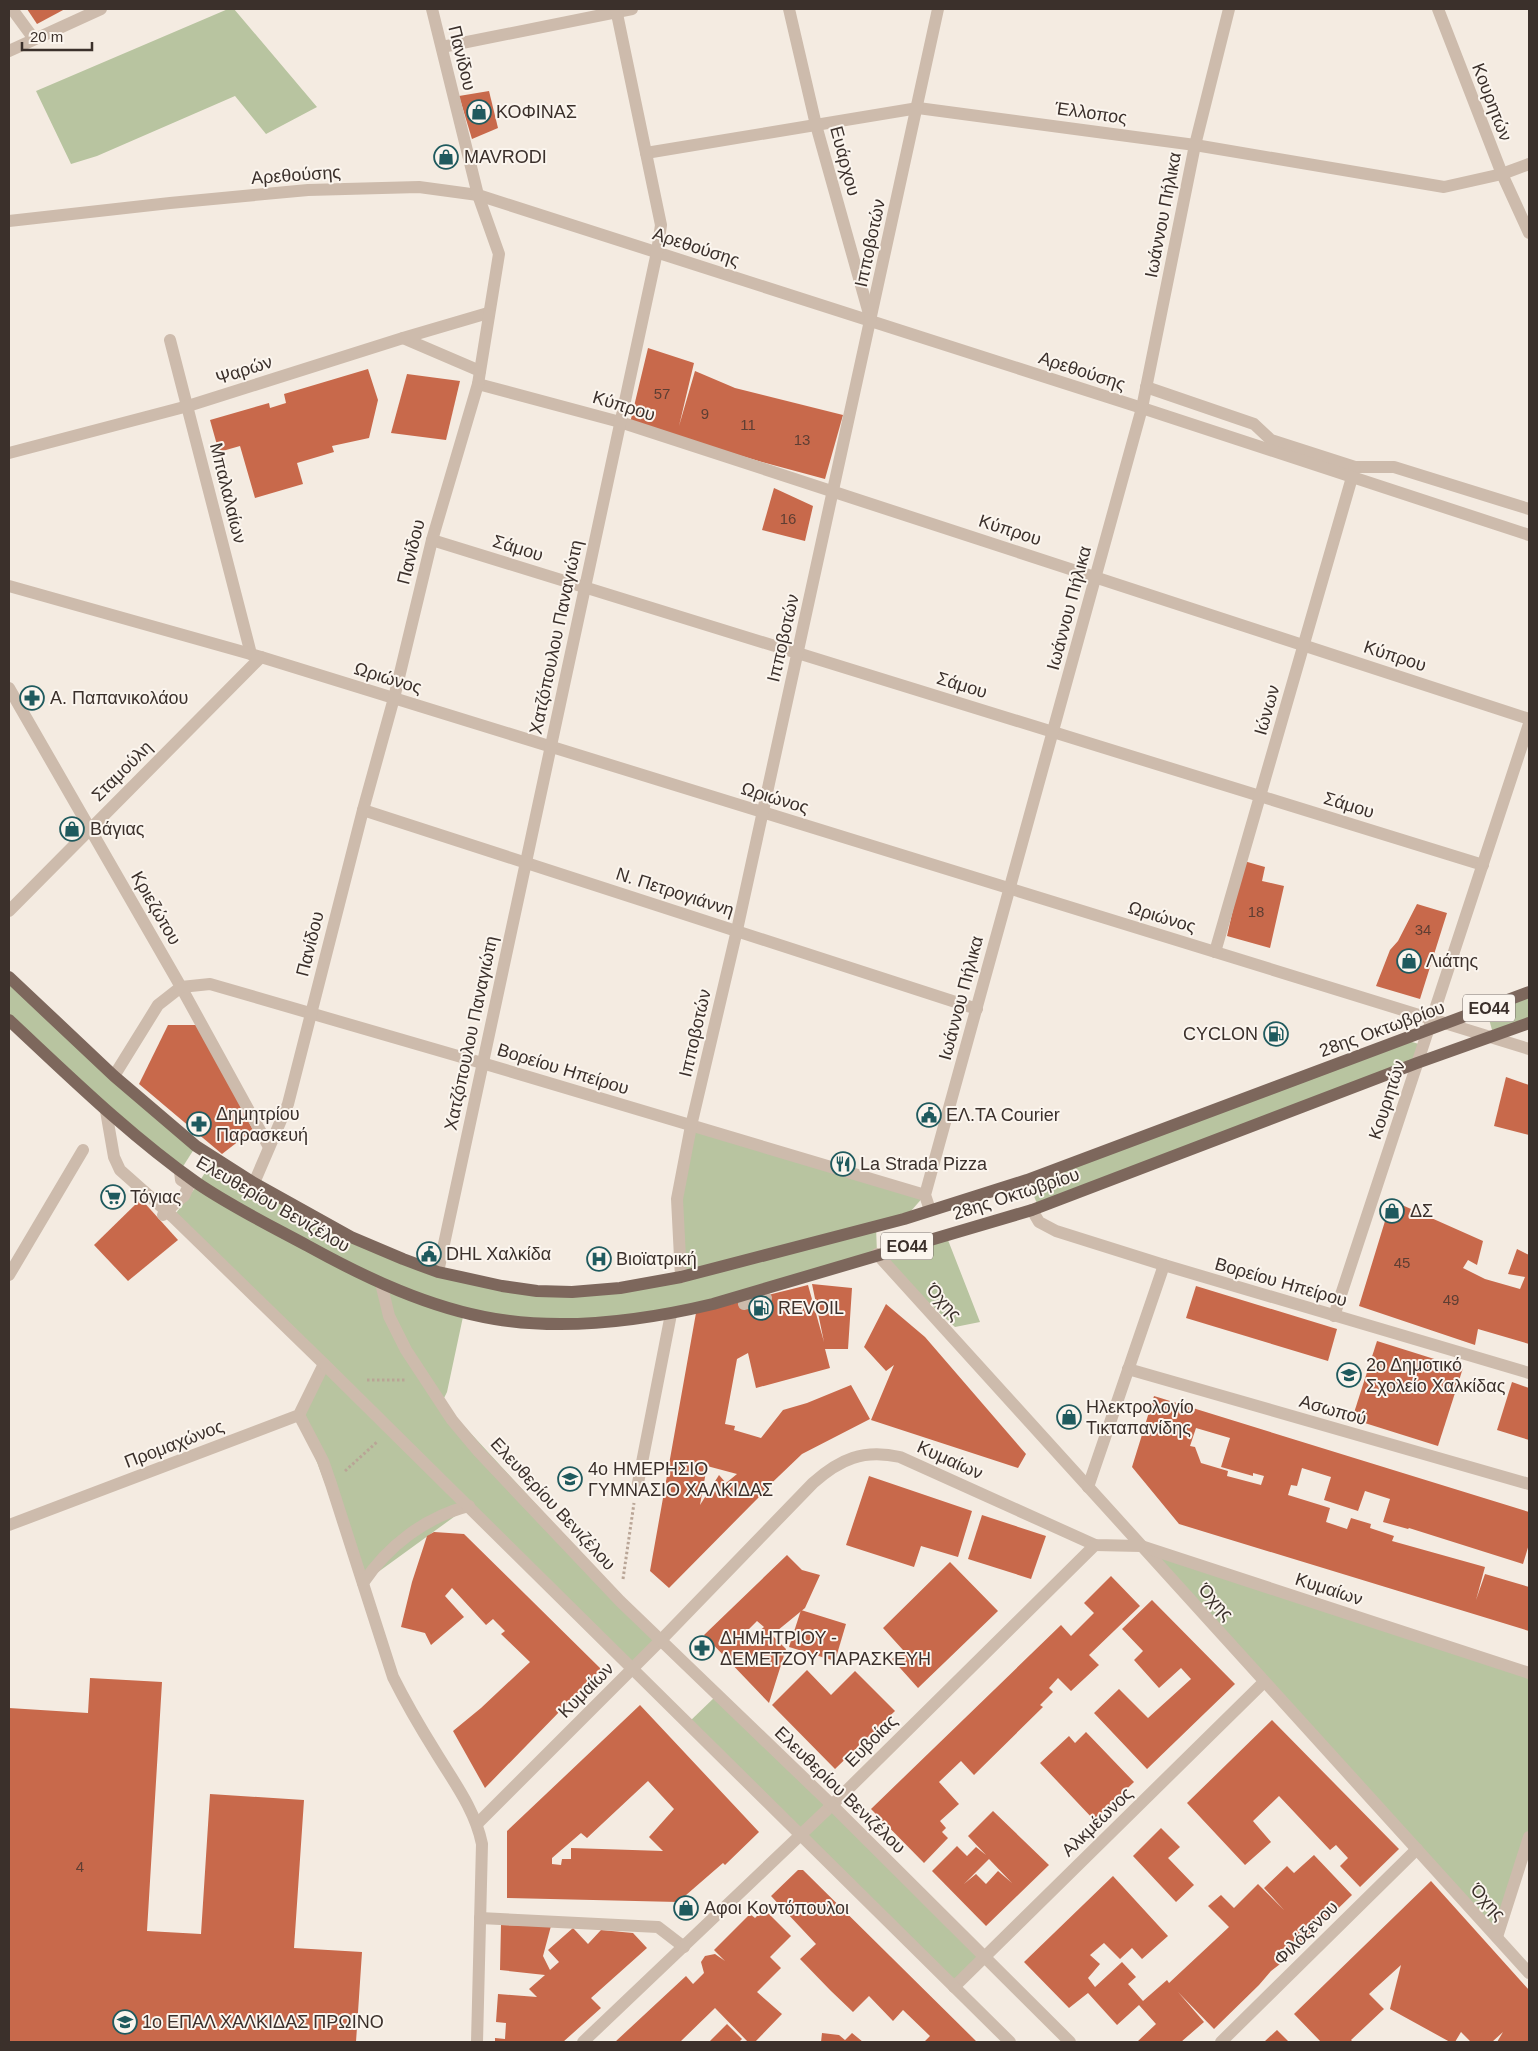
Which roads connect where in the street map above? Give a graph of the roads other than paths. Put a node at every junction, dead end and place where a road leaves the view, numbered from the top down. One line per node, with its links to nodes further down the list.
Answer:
1 (12, 9): 10 (street)
2 (101, 9): 10 (street)
3 (432, 9): 11 (street, Πανίδου)
4 (632, 9): 9 (street)
5 (789, 9): 14 (street, Ευάρχου)
6 (938, 9): 13 (street, Ιπποβοτών)
7 (1229, 9): 15 (street, Ιωάννου Πήλικα)
8 (1438, 9): 18 (street, Κουρητών)
9 (616, 10): 11 (street); 16 (street, Χατζόπουλου Παναγιώτη)
10 (34, 39): 12 (street)
11 (442, 48): 19 (street, Πανίδου)
12 (9, 51)
13 (918, 108): 14 (street, Έλλοπος); 15 (street, Έλλοπος); 24 (street, Ιπποβοτών)
14 (816, 125): 16 (street, Έλλοπος); 24 (street, Ευάρχου)
15 (1195, 144): 18 (street, Έλλοπος); 28 (street, Ιωάννου Πήλικα)
16 (646, 153): 22 (street, Χατζόπουλου Παναγιώτη)
17 (1529, 164): 18 (street, Έλλοπος)
18 (1502, 174): 21 (street, Κουρητών)
19 (478, 195): 20 (street, Αρεθούσης); 22 (street, Αρεθούσης); 23 (street, Πανίδου)
20 (9, 221)
21 (1529, 233)
22 (657, 252): 24 (street, Αρεθούσης); 31 (street, Χατζόπουλου Παναγιώτη)
23 (488, 313): 25 (street, Ψαρών); 27 (street, Πανίδου)
24 (871, 322): 30 (street, Αρεθούσης); 34 (street, Ιπποβοτών)
25 (403, 338): 27 (street, Κύπρου); 29 (street, Ψαρών)
26 (170, 340): 29 (street, Μπαλαλαίων)
27 (479, 377): 31 (street, Κύπρου); 37 (street, Πανίδου)
28 (1146, 387): 30 (street, Ιωάννου Πήλικα); 33 (street)
29 (188, 406): 32 (street, Ψαρών); 43 (street, Μπαλαλαίων)
30 (1142, 408): 33 (street, Αρεθούσης); 38 (street, Ιωάννου Πήλικα)
31 (620, 422): 34 (street, Κύπρου); 40 (street, Χατζόπουλου Παναγιώτη)
32 (9, 453)
33 (1354, 473): 35 (street, Αρεθούσης); 36 (street, Αρεθούσης); 41 (street, Ιώνων)
34 (834, 492): 38 (street, Κύπρου); 42 (street, Ιπποβοτών)
35 (1529, 509)
36 (1529, 535)
37 (432, 540): 40 (street, Σάμου); 45 (street, Πανίδου)
38 (1096, 576): 41 (street, Κύπρου); 48 (street, Ιωάννου Πήλικα)
39 (9, 586): 43 (street, Ωριώνος)
40 (585, 587): 42 (street, Σάμου); 49 (street, Χατζόπουλου Παναγιώτη)
41 (1304, 645): 46 (street, Κύπρου); 50 (street, Ιώνων)
42 (798, 652): 48 (street, Σάμου); 52 (street, Ιπποβοτών)
43 (256, 655): 45 (street, Ωριώνος); 53 (street, Σταμούλη)
44 (9, 688): 53 (street, Κριεζώτου)
45 (394, 698): 49 (street, Ωριώνος); 51 (street, Πανίδου)
46 (1529, 719)
47 (1529, 724): 55 (street, Κουρητών)
48 (1053, 732): 50 (street, Σάμου); 56 (street, Ιωάννου Πήλικα)
49 (550, 746): 52 (street, Ωριώνος); 54 (street, Χατζόπουλου Παναγιώτη)
50 (1260, 796): 55 (street, Σάμου); 59 (street, Ιώνων)
51 (363, 810): 54 (street, Ν. Πετρογιάννη); 64 (street, Πανίδου)
52 (762, 812): 56 (street, Ωριώνος); 58 (street, Ιπποβοτών)
53 (90, 829): 57 (street, Σταμούλη); 61 (street, Κριεζώτου)
54 (525, 862): 58 (street, Ν. Πετρογιάννη); 71 (street, Χατζόπουλου Παναγιώτη)
55 (1483, 865): 68 (street, Κουρητών)
56 (1010, 888): 59 (street, Ωριώνος); 63 (street, Ιωάννου Πήλικα)
57 (9, 911)
58 (737, 930): 63 (street, Ν. Πετρογιάννη); 75 (street, Ιπποβοτών)
59 (1215, 952): 68 (street, Ωριώνος)
60 (9, 977): 73 (main road, Ελευθερίου Βενιζέλου / ΕΟ44)
61 (181, 987): 64 (street, Βορείου Ηπείρου); 73 (street); 76 (street, Κριεζώτου)
62 (1529, 992): 67 (main road, 28ης Οκτωβρίου / ΕΟ44)
63 (977, 1009): 80 (street, Ιωάννου Πήλικα)
64 (310, 1013): 71 (street, Βορείου Ηπείρου); 76 (street, Πανίδου)
65 (9, 1020): 74 (main road, Ελευθερίου Βενιζέλου / ΕΟ44)
66 (1529, 1023): 69 (main road, 28ης Οκτωβρίου / ΕΟ44)
67 (1448, 1024): 68 (main road, 28ης Οκτωβρίου / ΕΟ44); 69 (street)
68 (1430, 1025): 72 (street, Κουρητών); 81 (main road, 28ης Οκτωβρίου / ΕΟ44)
69 (1492, 1038): 70 (street); 72 (main road, 28ης Οκτωβρίου / ΕΟ44)
70 (1529, 1049)
71 (482, 1063): 75 (street, Βορείου Ηπείρου); 86 (street, Χατζόπουλου Παναγιώτη)
72 (1417, 1063): 82 (main road, 28ης Οκτωβρίου / ΕΟ44); 93 (street, Κουρητών)
73 (114, 1076): 79 (main road, Ελευθερίου Βενιζέλου / ΕΟ44)
74 (106, 1111): 78 (main road, Ελευθερίου Βενιζέλου / ΕΟ44); 94 (street)
75 (691, 1126): 80 (street, Βορείου Ηπείρου); 88 (street, Ιπποβοτών)
76 (269, 1147): 79 (street, Πανίδου)
77 (83, 1150): 87 (street)
78 (180, 1171): 83 (street, bridge); 89 (main road, Ελευθερίου Βενιζέλου / ΕΟ44)
79 (254, 1183): 86 (main road, Ελευθερίου Βενιζέλου / ΕΟ44)
80 (925, 1195): 81 (street)
81 (930, 1210): 88 (main road, 28ης Οκτωβρίου / ΕΟ44)
82 (1032, 1210): 84 (main road, 28ης Οκτωβρίου / ΕΟ44); 85 (street, Βορείου Ηπείρου)
83 (161, 1217)
84 (877, 1254): 92 (main road, 28ης Οκτωβρίου / ΕΟ44); 99 (street, Όχης)
85 (1164, 1265): 93 (street, Βορείου Ηπείρου); 95 (street)
86 (438, 1272): 88 (main road, 28ης Οκτωβρίου / ΕΟ44)
87 (9, 1275)
88 (680, 1277)
89 (381, 1283): 92 (main road, 28ης Οκτωβρίου / ΕΟ44); 106 (street, Ελευθερίου Βενιζέλου)
90 (766, 1298): 91 (street)
91 (744, 1304)
92 (671, 1314): 100 (street)
93 (1334, 1316): 96 (street, Βορείου Ηπείρου)
94 (324, 1364): 97 (street); 101 (street)
95 (1128, 1369): 98 (street, Ασωπού); 99 (street)
96 (1529, 1373)
97 (299, 1415): 102 (street, Προμαχώνος); 105 (street)
98 (1529, 1484)
99 (1088, 1487): 104 (street, Όχης)
100 (637, 1488)
101 (469, 1506): 105 (street); 107 (street)
102 (9, 1526)
103 (1095, 1545): 104 (street, Κυμαίων); 106 (street, Κυμαίων); 110 (street, Ευβοίας)
104 (1141, 1546): 108 (street, Κυμαίων); 109 (street, Όχης)
105 (363, 1583): 111 (street)
106 (661, 1640): 107 (street, Κυμαίων); 110 (street, Ελευθερίου Βενιζέλου)
107 (633, 1668): 111 (street, Κυμαίων); 112 (street)
108 (1529, 1673)
109 (1264, 1682): 114 (street, Όχης); 118 (street, Αλκμέωνος)
110 (832, 1804): 112 (street, Ευβοίας); 118 (street, Ελευθερίου Βενιζέλου)
111 (477, 1824): 115 (street)
112 (801, 1834): 117 (street, Ευβοίας); 120 (street)
113 (1529, 1837): 116 (street)
114 (1416, 1849): 116 (street, Όχης); 125 (street, Φιλόξενου)
115 (480, 1918): 117 (street); 121 (street)
116 (1497, 1937): 119 (street, Όχης)
117 (684, 1947): 122 (street, Ευβοίας)
118 (984, 1957): 120 (street, Αλκμέωνος); 124 (street, Ελευθερίου Βενιζέλου)
119 (1529, 1973)
120 (954, 1987): 123 (street)
121 (477, 2042)
122 (583, 2042)
123 (1010, 2042)
124 (1070, 2042)
125 (1221, 2042)

